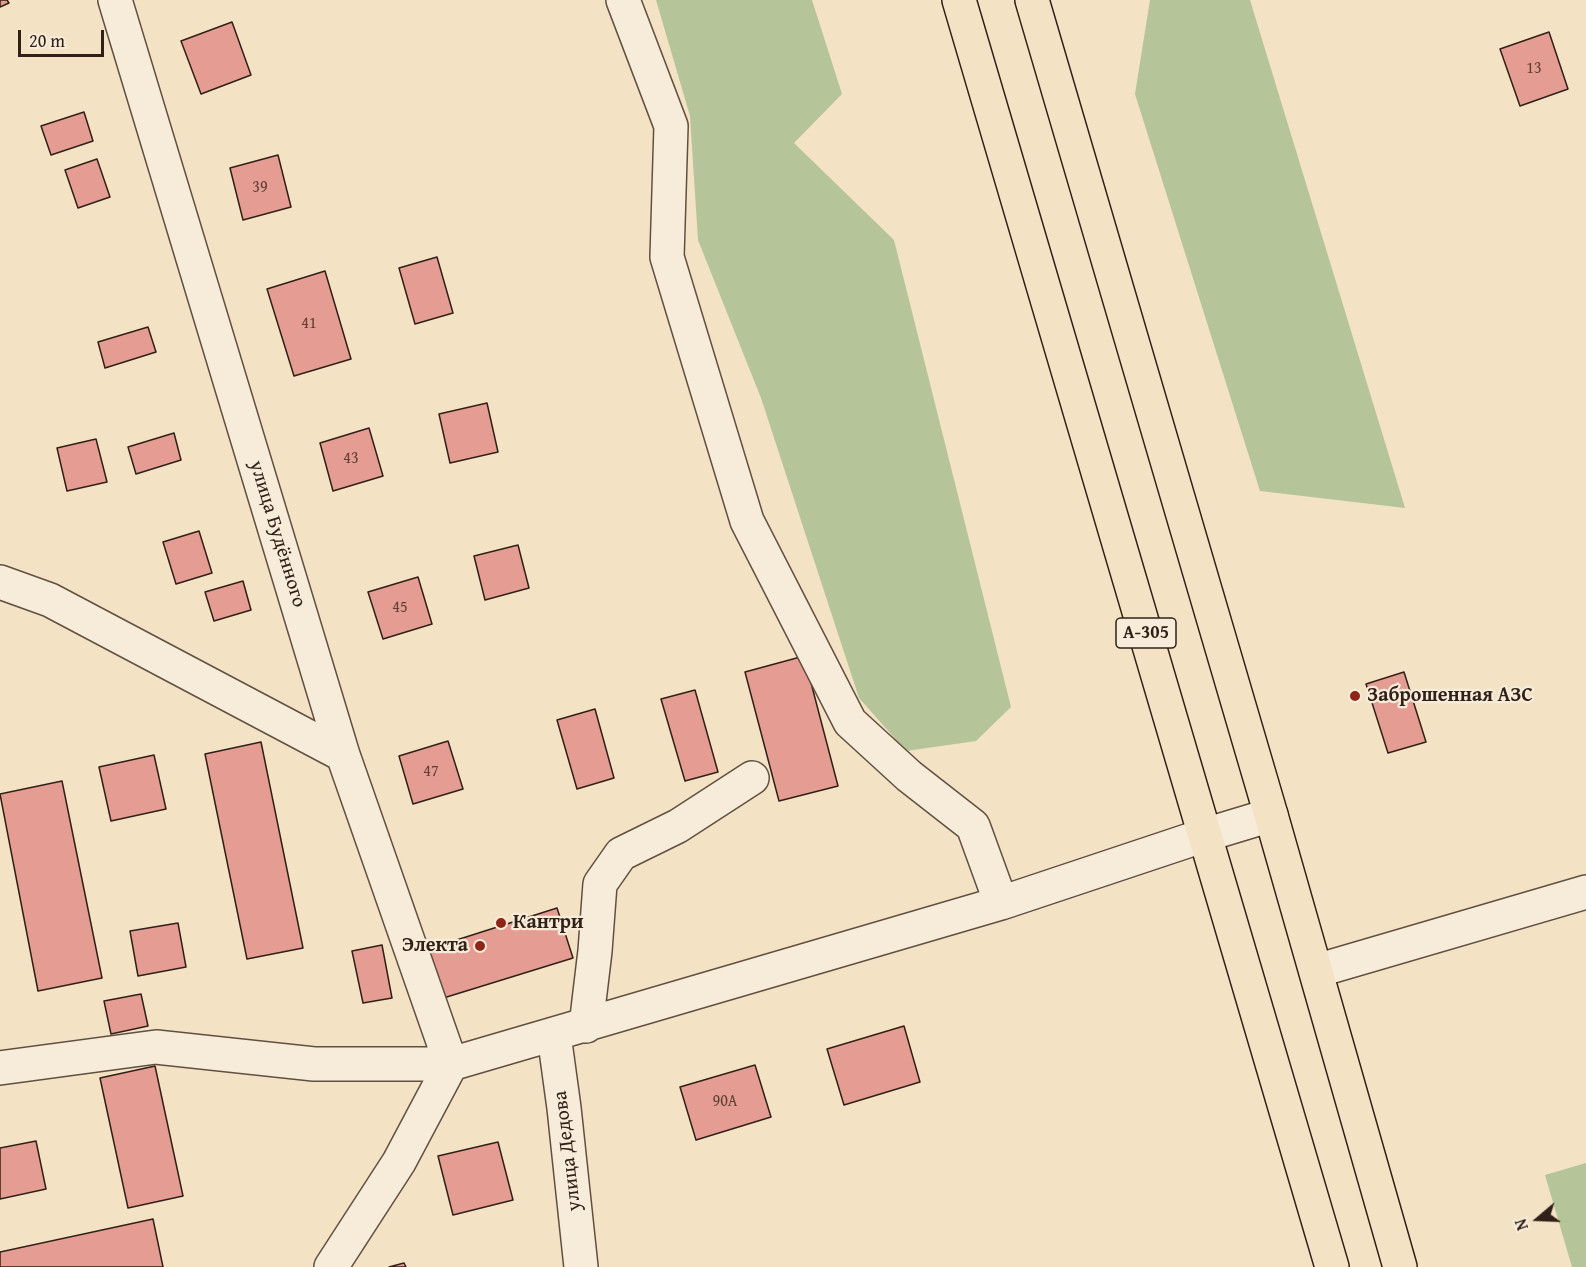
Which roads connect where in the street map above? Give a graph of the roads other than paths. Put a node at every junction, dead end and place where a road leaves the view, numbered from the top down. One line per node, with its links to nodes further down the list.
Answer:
1 (115, 0): 6 (street, улица Будённого)
2 (623, 0): 11 (street)
3 (959, 0): 9 (highway, А-305)
4 (1032, 0): 8 (highway)
5 (0, 582): 6 (street)
6 (343, 755): 15 (street, улица Будённого)
7 (752, 778): 13 (street)
8 (1271, 815): 9 (street); 12 (highway)
9 (1205, 835): 11 (street); 19 (highway, А-305)
10 (1586, 892): 12 (street)
11 (1000, 903): 13 (street)
12 (1316, 971): 20 (highway)
13 (586, 1026): 14 (street)
14 (554, 1035): 15 (street); 18 (street, улица Дедова)
15 (451, 1064): 16 (street); 17 (street)
16 (0, 1068)
17 (331, 1267)
18 (581, 1267)
19 (1332, 1267)
20 (1400, 1267)

